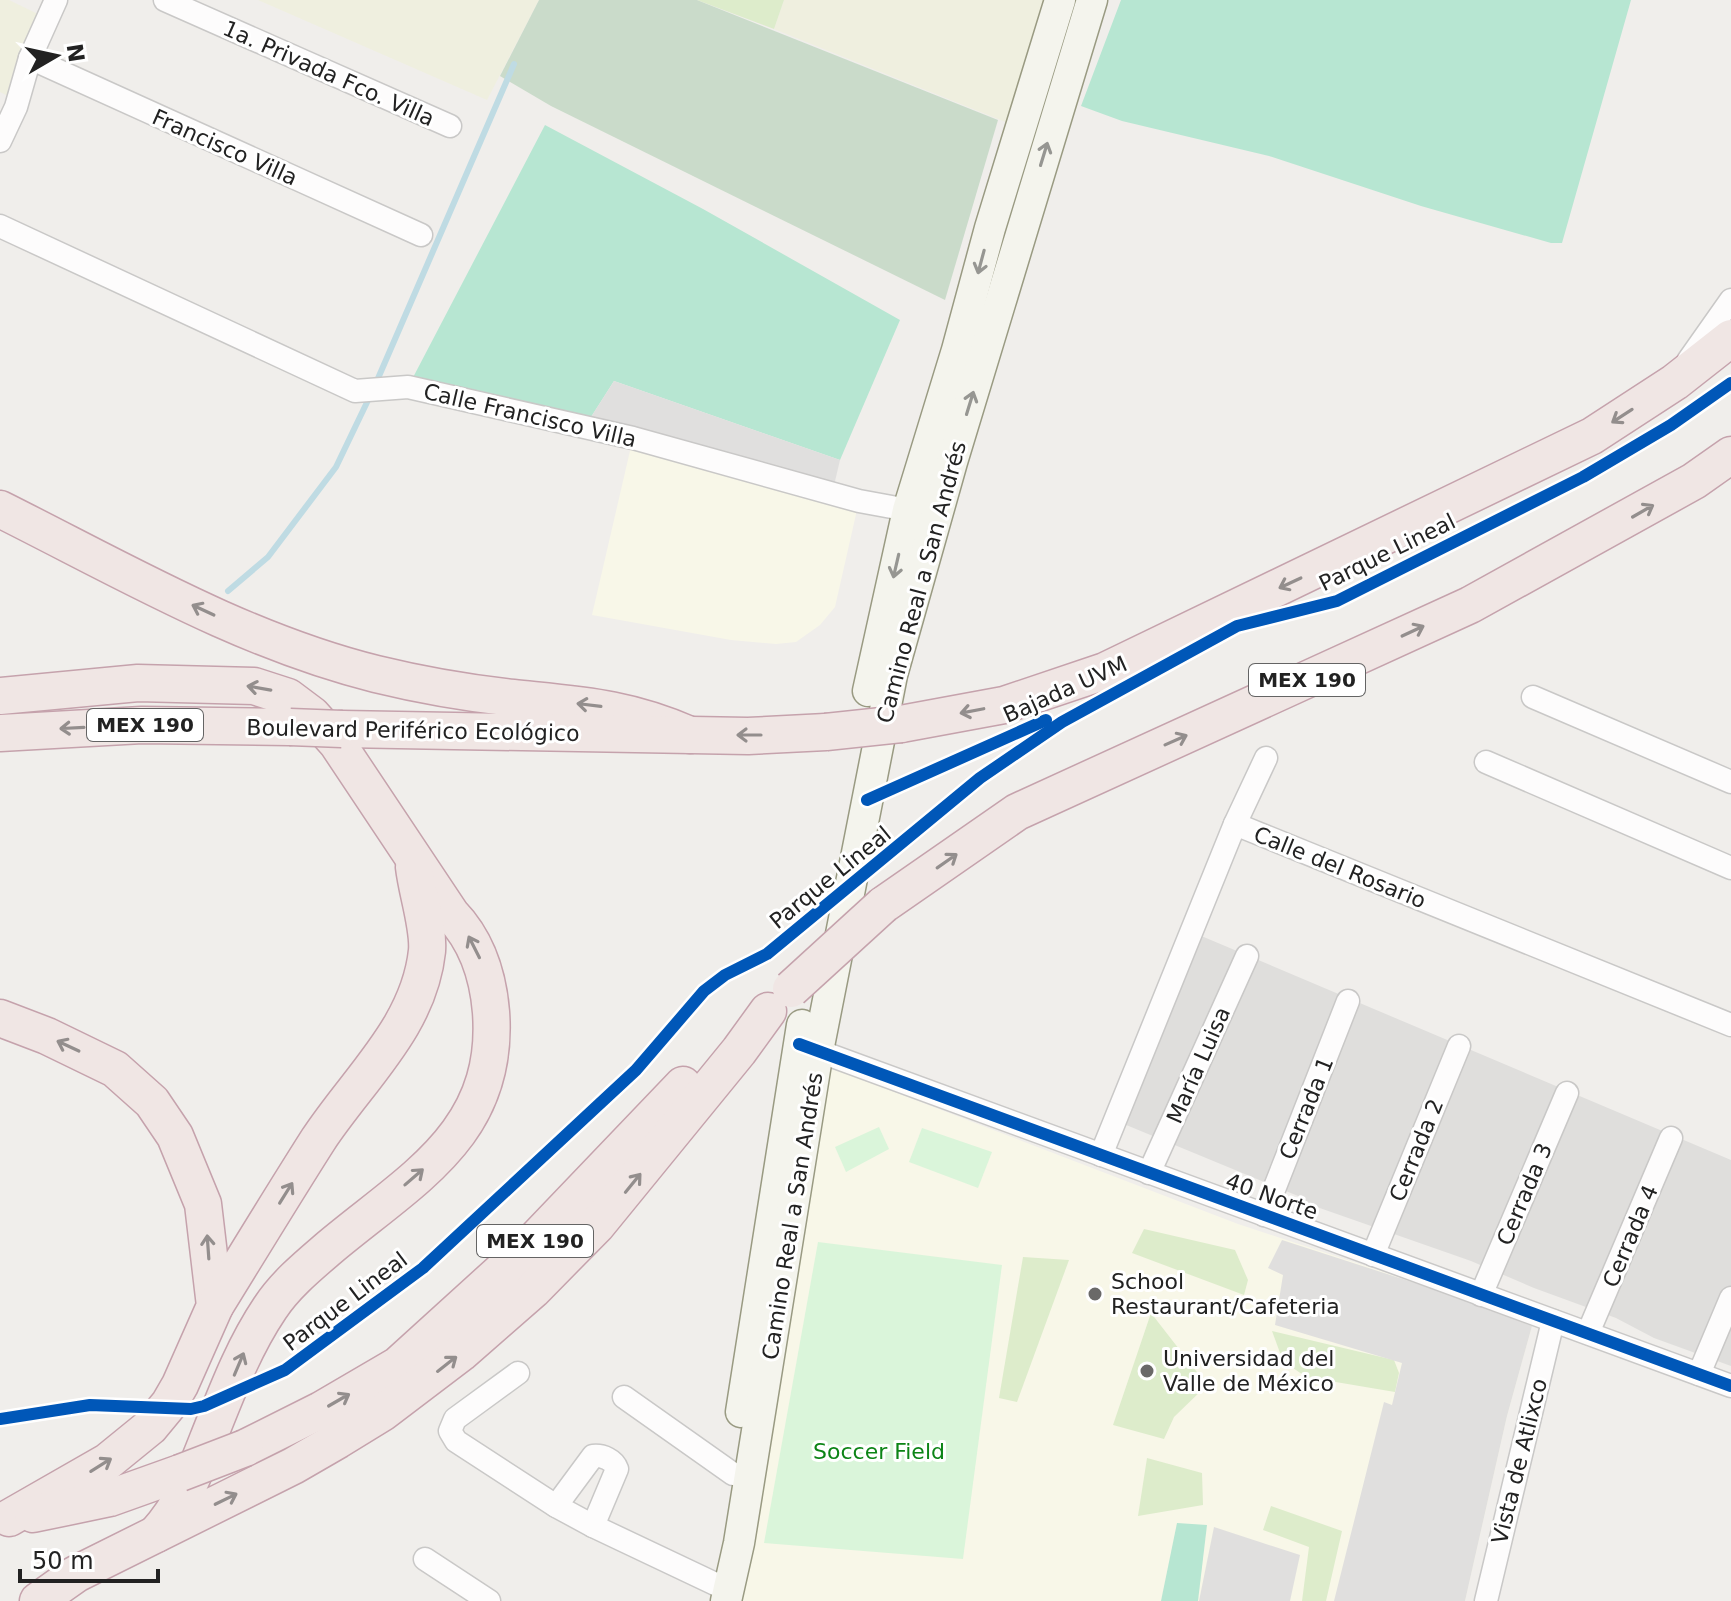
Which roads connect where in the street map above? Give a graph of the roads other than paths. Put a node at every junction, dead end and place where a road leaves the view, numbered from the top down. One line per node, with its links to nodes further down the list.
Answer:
1 (56, 0): 5 (street)
2 (165, 0): 6 (street, 1a. Privada Fco. Villa)
3 (1060, 0): 9 (main road, Camino Real a San Andrés)
4 (1092, 0): 10 (main road, Camino Real a San Andrés, one-way to 4)
5 (30, 58): 7 (street); 11 (street, Francisco Villa)
6 (450, 126)
7 (0, 141)
8 (0, 226): 18 (street, Calle Francisco Villa)
9 (990, 228): 10 (main road); 18 (main road, Camino Real a San Andrés, one-way to 18)
10 (1021, 231): 16 (main road, Camino Real a San Andrés, one-way to 10)
11 (421, 235)
12 (1731, 300): 14 (street)
13 (1731, 338): 14 (highway, Boulevard Periférico Ecológico)
14 (1675, 382): 22 (highway, Boulevard Periférico Ecológico, one-way to 22, bridge)
15 (1731, 455): 30 (highway, MEX 190, one-way to 15, bridge)
16 (943, 500): 18 (street, Calle Francisco Villa); 35 (main road, Camino Real a San Andrés)
17 (0, 509): 22 (highway, one-way to 17)
18 (908, 510): 35 (main road, Camino Real a San Andrés, one-way to 35)
19 (0, 696): 27 (highway, one-way to 19)
20 (1533, 697): 25 (street)
21 (0, 733): 22 (highway, Boulevard Periférico Ecológico / MEX 190, one-way to 21, bridge)
22 (690, 735)
23 (1266, 758): 26 (street)
24 (1486, 762): 28 (street)
25 (1731, 782)
26 (1235, 824): 33 (street, Calle del Rosario); 38 (street, Calle del Rosario)
27 (413, 857): 44 (highway, one-way to 27); 55 (highway, one-way to 27)
28 (1731, 868)
29 (1247, 956): 39 (street, María Luisa)
30 (780, 1000): 53 (highway, MEX 190, one-way to 30, bridge); 55 (highway, one-way to 30)
31 (1348, 1001): 40 (street, Cerrada 1)
32 (0, 1018): 44 (highway, one-way to 32)
33 (1731, 1025)
34 (1459, 1046): 41 (street, Cerrada 2)
35 (808, 1048): 38 (street, 40 Norte); 51 (main road, Camino Real a San Andrés); 57 (main road, Camino Real a San Andrés)
36 (1567, 1093): 42 (street, Cerrada 3)
37 (1671, 1138): 46 (street, Cerrada 4)
38 (1101, 1155): 39 (street, 40 Norte)
39 (1149, 1173): 40 (street, 40 Norte)
40 (1264, 1215): 41 (street, 40 Norte)
41 (1373, 1255): 42 (street, 40 Norte)
42 (1481, 1295): 45 (street, 40 Norte)
43 (1731, 1298): 48 (street)
44 (215, 1306): 53 (highway, one-way to 44)
45 (1553, 1321): 46 (street, 40 Norte); 60 (street, Vista de Atlixco)
46 (1588, 1333): 48 (street, 40 Norte)
47 (518, 1373): 52 (street)
48 (1699, 1374): 49 (street, 40 Norte)
49 (1731, 1386)
50 (624, 1397): 51 (street)
51 (733, 1474): 57 (main road, Camino Real a San Andrés)
52 (556, 1506): 54 (street); 54 (street)
53 (4, 1519)
54 (593, 1526): 57 (street)
55 (156, 1534): 58 (highway)
56 (425, 1559): 59 (street)
57 (718, 1594)
58 (38, 1601)
59 (489, 1601)
60 (1486, 1601)

